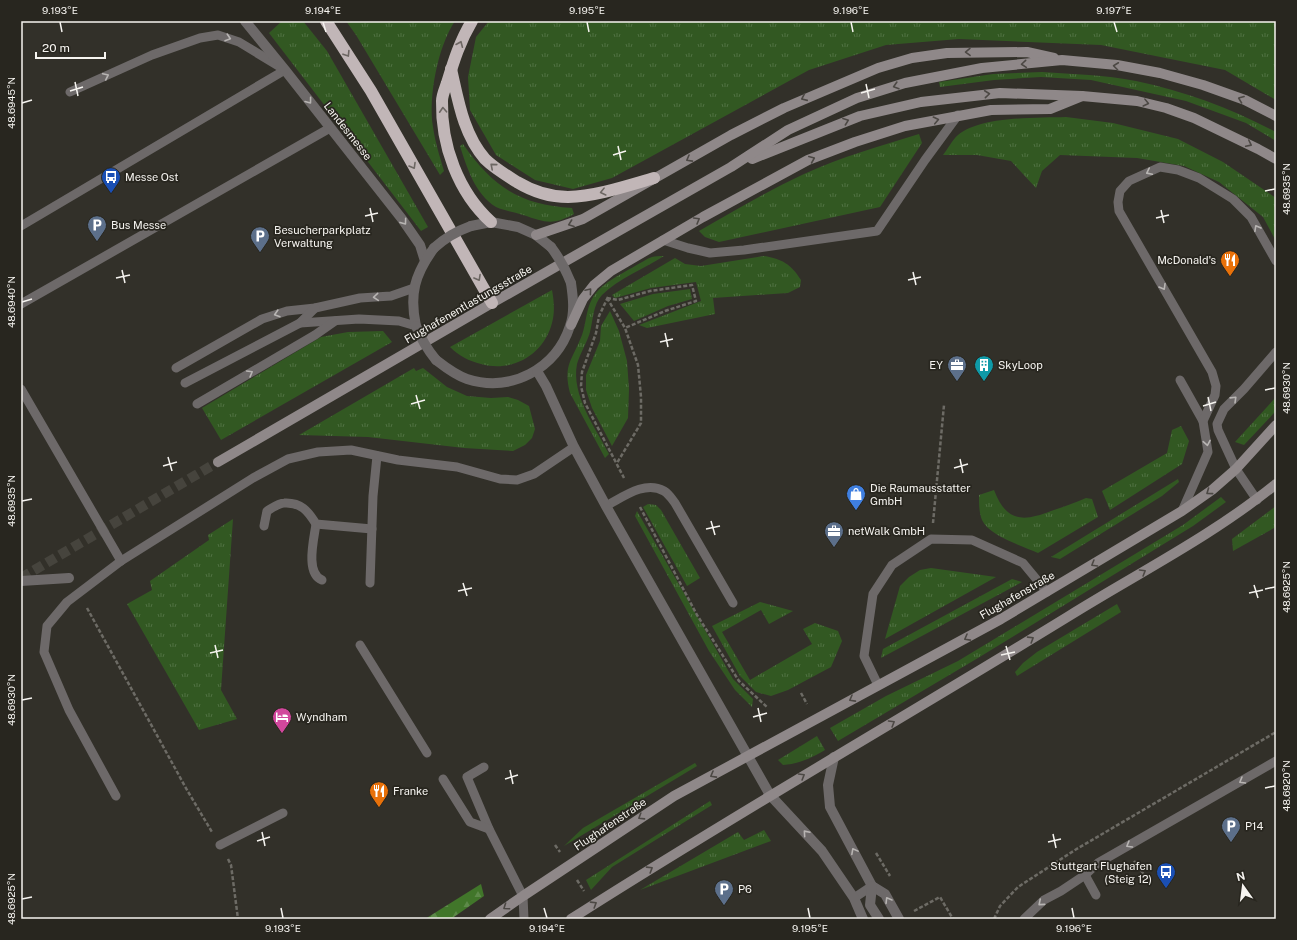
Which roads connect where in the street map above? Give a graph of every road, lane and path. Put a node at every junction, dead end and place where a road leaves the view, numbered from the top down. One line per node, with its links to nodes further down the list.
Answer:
1 (245, 21): 6 (street, Landesmesse)
2 (326, 21): 24 (highway, one-way to 24)
3 (472, 21): 5 (highway, one-way to 3)
4 (1062, 60): 10 (main road, Flughafenentlastungsstraße, one-way to 4); 13 (main road, Flughafenentlastungsstraße, one-way to 13); 14 (main road, one-way to 14)
5 (451, 69): 14 (highway, one-way to 5); 15 (highway, one-way to 5)
6 (285, 70): 7 (lane, one-way to 6); 11 (street, Landesmesse, one-way to 11); 16 (lane)
7 (70, 92)
8 (1082, 96): 9 (main road); 12 (main road, Flughafenentlastungsstraße, one-way to 12); 13 (main road, Flughafenentlastungsstraße, one-way to 8)
9 (958, 115): 18 (main road, one-way to 9); 18 (lane)
10 (1276, 116)
11 (330, 128): 19 (street, Landesmesse, one-way to 19); 25 (lane)
12 (1276, 159)
13 (731, 167): 24 (main road, Flughafenentlastungsstraße)
14 (654, 178): 17 (main road, one-way to 17)
15 (491, 222): 17 (street); 19 (street, bridge)
16 (21, 226)
17 (536, 235): 29 (street, bridge)
18 (663, 240): 29 (main road, one-way to 18)
19 (425, 261): 21 (street)
20 (1276, 262): 40 (lane, one-way to 40)
21 (414, 288): 26 (lane, one-way to 26); 30 (street)
22 (612, 293): 23 (path)
23 (607, 298): 31 (path); 31 (path); 45 (path)
24 (492, 303): 44 (main road, Flughafenentlastungsstraße)
25 (21, 304)
26 (315, 308): 28 (lane); 33 (lane, one-way to 33)
27 (335, 321): 28 (lane); 30 (lane); 38 (lane, one-way to 27)
28 (300, 323): 36 (lane)
29 (571, 325): 34 (street)
30 (416, 326): 34 (street, bridge)
31 (625, 328): 45 (path)
32 (1276, 352): 46 (lane, one-way to 32)
33 (176, 368)
34 (537, 371): 42 (street)
35 (1180, 380): 40 (lane)
36 (185, 383)
37 (21, 389): 56 (lane)
38 (197, 404)
39 (944, 405): 55 (path)
40 (1203, 422): 51 (lane, one-way to 51)
41 (1276, 425): 46 (main road, Flughafenstraße)
42 (574, 447): 43 (lane); 50 (street)
43 (377, 456): 54 (lane); 56 (lane)
44 (218, 462)
45 (617, 464): 48 (path)
46 (1236, 469): 49 (lane); 51 (main road, Flughafenstraße, one-way to 51)
47 (1276, 484): 49 (main road)
48 (632, 493): 50 (lane); 63 (lane); 67 (path)
49 (1257, 500): 72 (main road, one-way to 49)
50 (606, 506): 71 (street)
51 (1182, 511): 61 (main road, Flughafenstraße, one-way to 61)
52 (316, 524): 53 (lane); 54 (lane); 58 (lane)
53 (264, 526)
54 (372, 529): 60 (lane)
55 (931, 539): 61 (lane); 65 (lane)
56 (121, 561): 62 (lane)
57 (69, 578): 59 (street)
58 (322, 580)
59 (21, 581)
60 (370, 583)
61 (1047, 592): 65 (main road, Flughafenstraße, one-way to 65)
62 (79, 593): 77 (lane); 80 (path)
63 (733, 603)
64 (360, 645): 70 (lane)
65 (878, 685): 68 (main road, Flughafenstraße, one-way to 68)
66 (801, 693): 68 (path)
67 (768, 708)
68 (816, 719): 71 (main road, Flughafenstraße)
69 (1276, 732): 100 (path)
70 (427, 753)
71 (748, 756): 76 (street); 88 (main road, Flughafenstraße, one-way to 88)
72 (834, 757): 76 (main road, one-way to 72); 86 (street, one-way to 72)
73 (1276, 761): 83 (lane, one-way to 83)
74 (484, 767): 79 (lane)
75 (443, 779): 79 (lane)
76 (770, 795): 89 (street, one-way to 76); 95 (main road, one-way to 76)
77 (116, 796)
78 (283, 813): 80 (lane)
79 (489, 829): 88 (lane)
80 (220, 845): 92 (path)
81 (873, 848): 84 (path)
82 (1131, 857): 85 (path)
83 (1085, 875): 87 (lane); 101 (lane, one-way to 101)
84 (892, 880)
85 (1148, 880)
86 (872, 886): 89 (lane); 90 (street); 98 (street, one-way to 86)
87 (1096, 895)
88 (522, 896): 93 (main road, Flughafenstraße, one-way to 93); 94 (lane)
89 (854, 898): 90 (street); 96 (street)
90 (870, 905): 97 (street)
91 (912, 912): 99 (path)
92 (238, 919)
93 (490, 919)
94 (524, 919)
95 (571, 919)
96 (863, 919)
97 (879, 919)
98 (899, 919)
99 (953, 919)
100 (994, 919)
101 (1024, 919)

